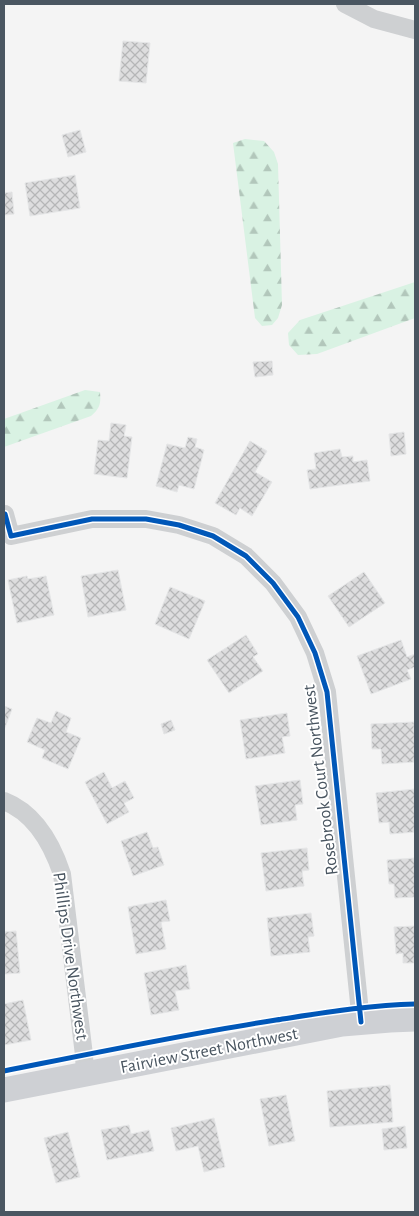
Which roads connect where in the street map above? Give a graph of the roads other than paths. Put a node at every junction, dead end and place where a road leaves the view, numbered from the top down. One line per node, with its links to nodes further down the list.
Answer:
1 (345, 4): 2 (street)
2 (415, 30)
3 (5, 514): 6 (street, Rosebrook Court Northwest)
4 (4, 801): 7 (street, Phillips Drive Northwest)
5 (415, 1019): 6 (street, Fairview Street Northwest)
6 (361, 1022): 7 (street, Fairview Street Northwest)
7 (85, 1075): 8 (street, Fairview Street Northwest)
8 (4, 1090)

